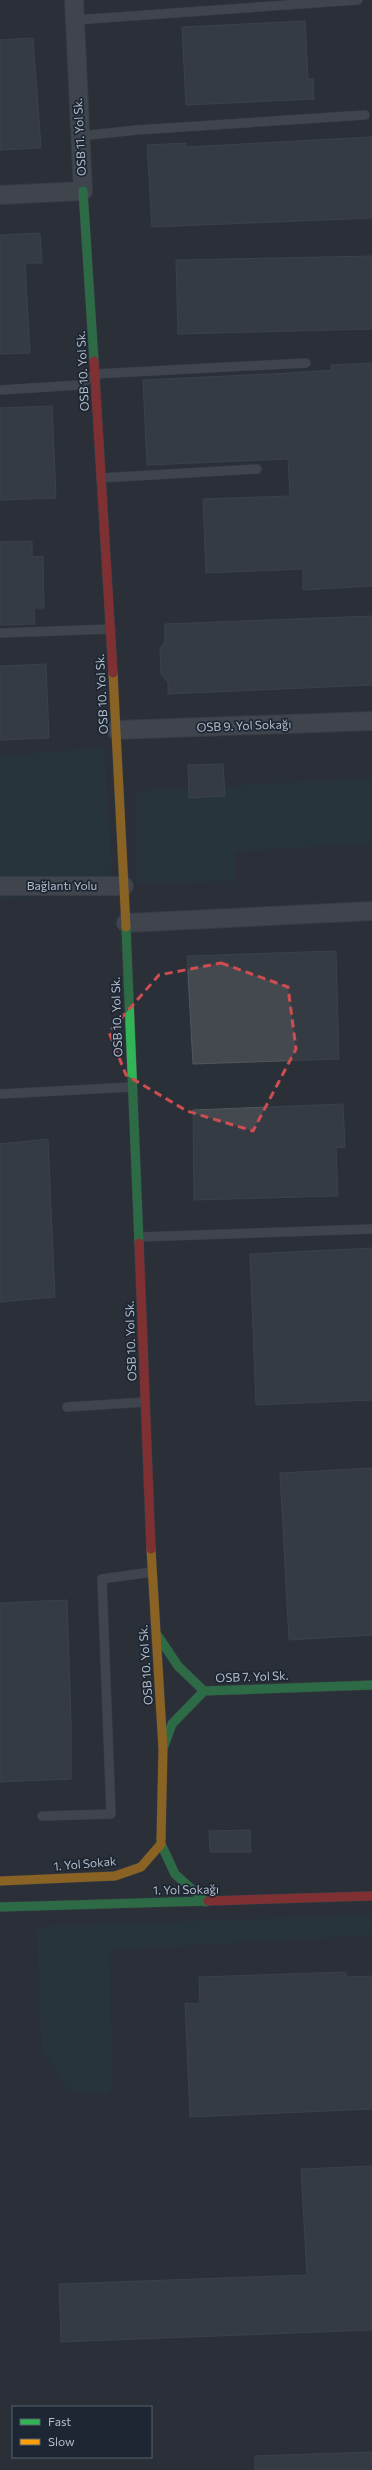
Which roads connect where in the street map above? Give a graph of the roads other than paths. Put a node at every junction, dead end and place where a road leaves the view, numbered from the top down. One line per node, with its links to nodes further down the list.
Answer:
1 (74, 0): 3 (street, OSB 11. Yol Sk.)
2 (358, 0): 3 (lane)
3 (75, 20): 5 (street, OSB 11. Yol Sk.)
4 (365, 115): 5 (lane)
5 (80, 136): 6 (street, OSB 11. Yol Sk.)
6 (83, 191): 7 (street, OSB 11. Yol Sk.); 9 (street, OSB 10. Yol Sk.)
7 (0, 195)
8 (306, 363): 9 (lane)
9 (95, 374): 10 (lane); 12 (street, OSB 10. Yol Sk.)
10 (0, 390)
11 (257, 469): 12 (lane)
12 (101, 478): 13 (street, OSB 10. Yol Sk.)
13 (111, 629): 14 (lane); 16 (street, OSB 10. Yol Sk.)
14 (0, 633)
15 (372, 721): 16 (street, OSB 9. Yol Sokağı)
16 (116, 730): 18 (street, OSB 10. Yol Sk.)
17 (0, 886): 18 (street, Bağlantı Yolu)
18 (124, 886): 20 (street, OSB 10. Yol Sk.)
19 (372, 911): 20 (street)
20 (126, 923): 21 (street, OSB 10. Yol Sk.)
21 (132, 1087): 22 (lane); 24 (street, OSB 10. Yol Sk.)
22 (0, 1094)
23 (372, 1229): 24 (lane)
24 (139, 1237): 25 (street, OSB 10. Yol Sk.)
25 (145, 1402): 26 (lane); 27 (street, OSB 10. Yol Sk.)
26 (67, 1407)
27 (152, 1572): 28 (street, OSB 10. Yol Sk.); 32 (lane)
28 (156, 1633): 30 (street); 31 (street, OSB 10. Yol Sk.)
29 (372, 1685): 30 (street, OSB 7. Yol Sk.)
30 (204, 1691): 31 (street, OSB 7. Yol Sk.)
31 (163, 1749): 33 (street, OSB 10. Yol Sk.)
32 (42, 1816)
33 (161, 1844): 34 (street, 1. Yol Sokak); 38 (street)
34 (27, 1880): 35 (street, 1. Yol Sokak); 37 (street)
35 (0, 1881)
36 (372, 1896): 38 (street, 1. Yol Sokağı)
37 (28, 1899): 38 (street, 1. Yol Sokağı); 39 (street, 1. Yol Sokağı)
38 (206, 1902)
39 (0, 1907)

